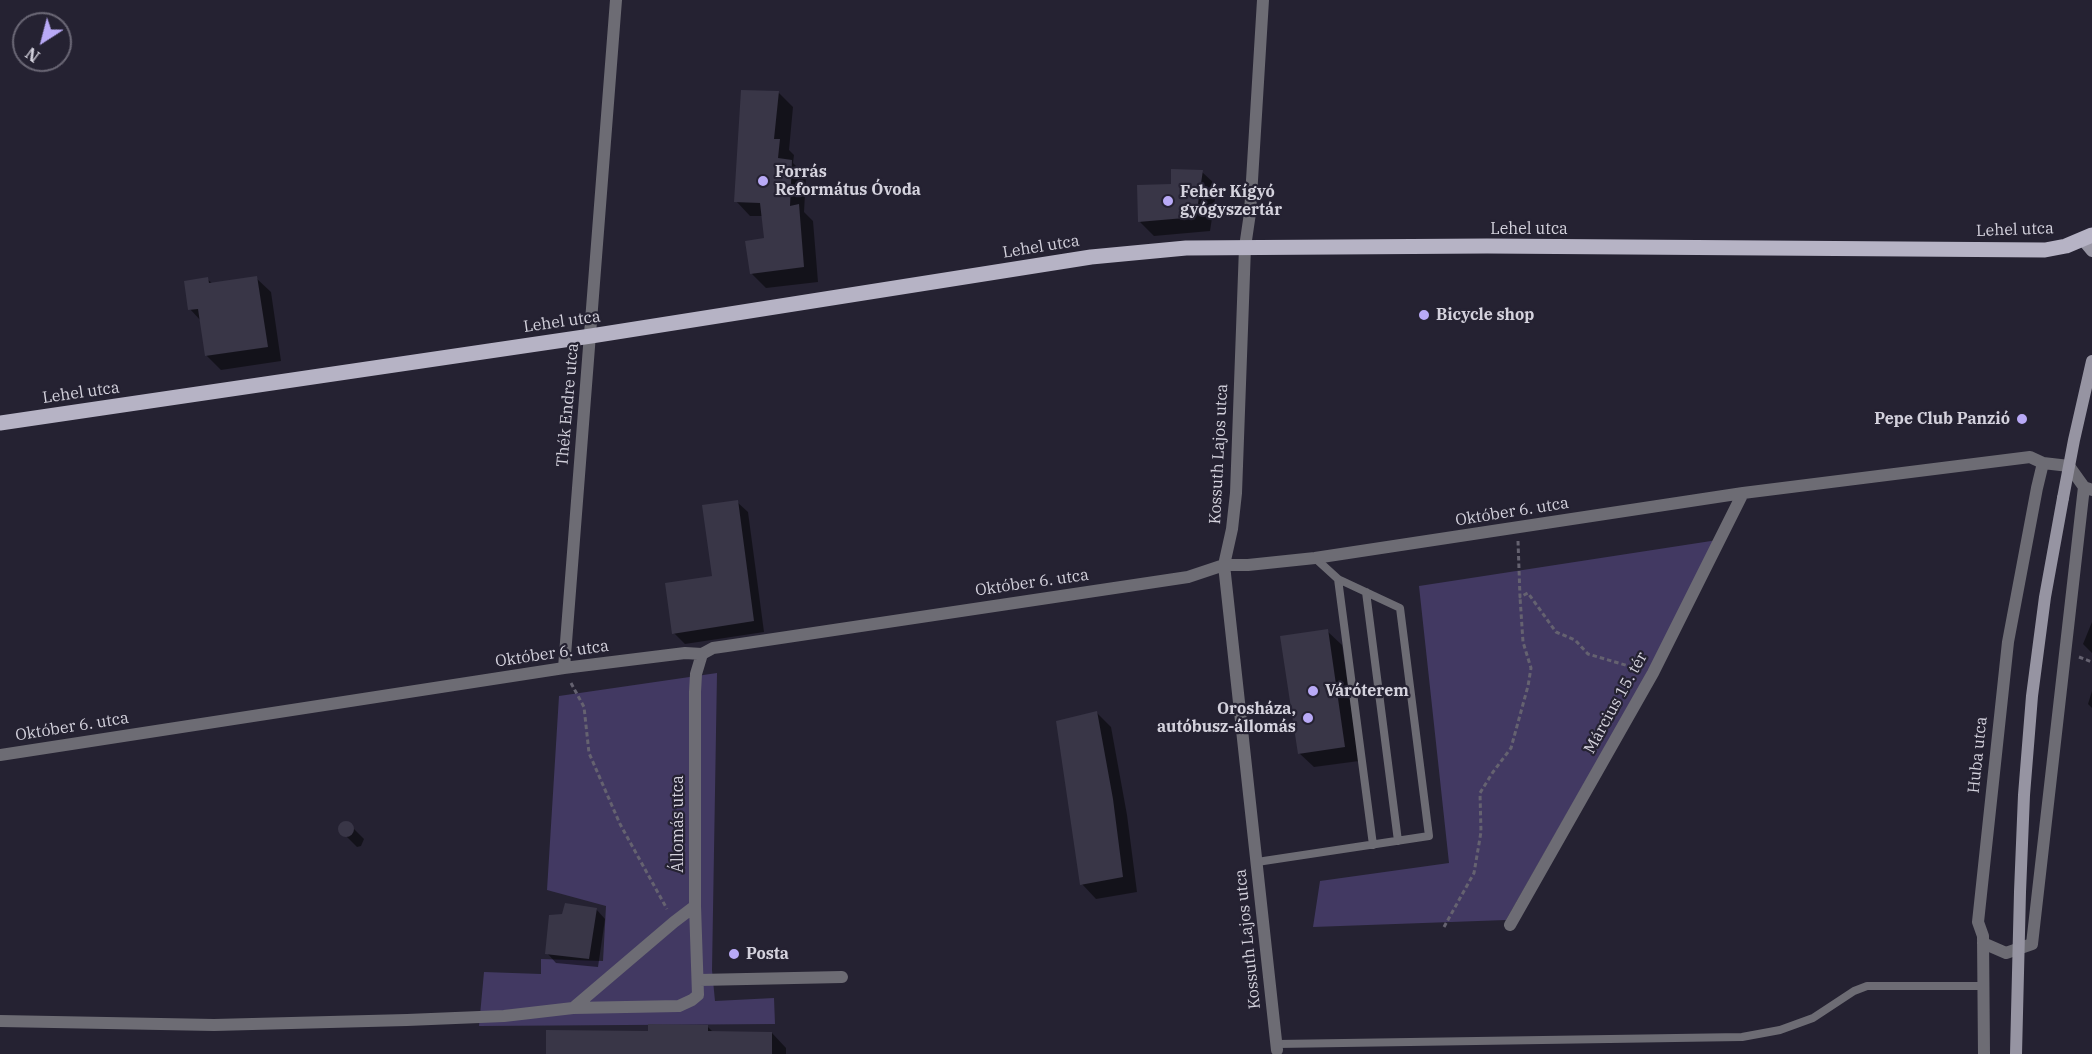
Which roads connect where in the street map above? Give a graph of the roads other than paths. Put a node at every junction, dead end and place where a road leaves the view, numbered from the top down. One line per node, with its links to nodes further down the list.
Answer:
1 (616, 0): 6 (street, Thék Endre utca)
2 (1263, 0): 5 (street, Kossuth Lajos utca)
3 (2092, 225): 4 (main road)
4 (2089, 242): 5 (main road, Lehel utca)
5 (1245, 247): 6 (main road, Lehel utca); 14 (street, Kossuth Lajos utca)
6 (591, 336): 8 (main road, Lehel utca); 18 (street, Thék Endre utca)
7 (2092, 361): 10 (main road)
8 (0, 423)
9 (2043, 463): 10 (street, Október 6. utca); 12 (street, Október 6. utca); 25 (street, Huba utca)
10 (2069, 466): 11 (street); 33 (main road, bridge)
11 (2088, 488): 25 (street)
12 (1743, 493): 13 (street, Október 6. utca); 24 (street, Március 15. tér)
13 (1314, 558): 14 (street, Október 6. utca); 15 (lane)
14 (1224, 565): 17 (street, Október 6. utca); 22 (street, Kossuth Lajos utca)
15 (1338, 579): 16 (lane); 21 (lane)
16 (1366, 592): 20 (lane); 20 (lane)
17 (702, 654): 18 (street, Október 6. utca); 23 (street, Állomás utca)
18 (564, 668): 19 (street, Október 6. utca)
19 (0, 755)
20 (1398, 841): 21 (lane)
21 (1373, 845): 22 (lane)
22 (1257, 862): 31 (street, Kossuth Lajos utca)
23 (695, 906): 27 (street, Állomás utca); 29 (street)
24 (1510, 926)
25 (1983, 940): 28 (street, Huba utca)
26 (842, 977): 27 (street)
27 (699, 980): 29 (street, Állomás utca)
28 (1984, 986): 31 (lane); 32 (street, Huba utca)
29 (573, 1008): 30 (street)
30 (0, 1021)
31 (1277, 1047)
32 (1984, 1054)
33 (2016, 1054)

